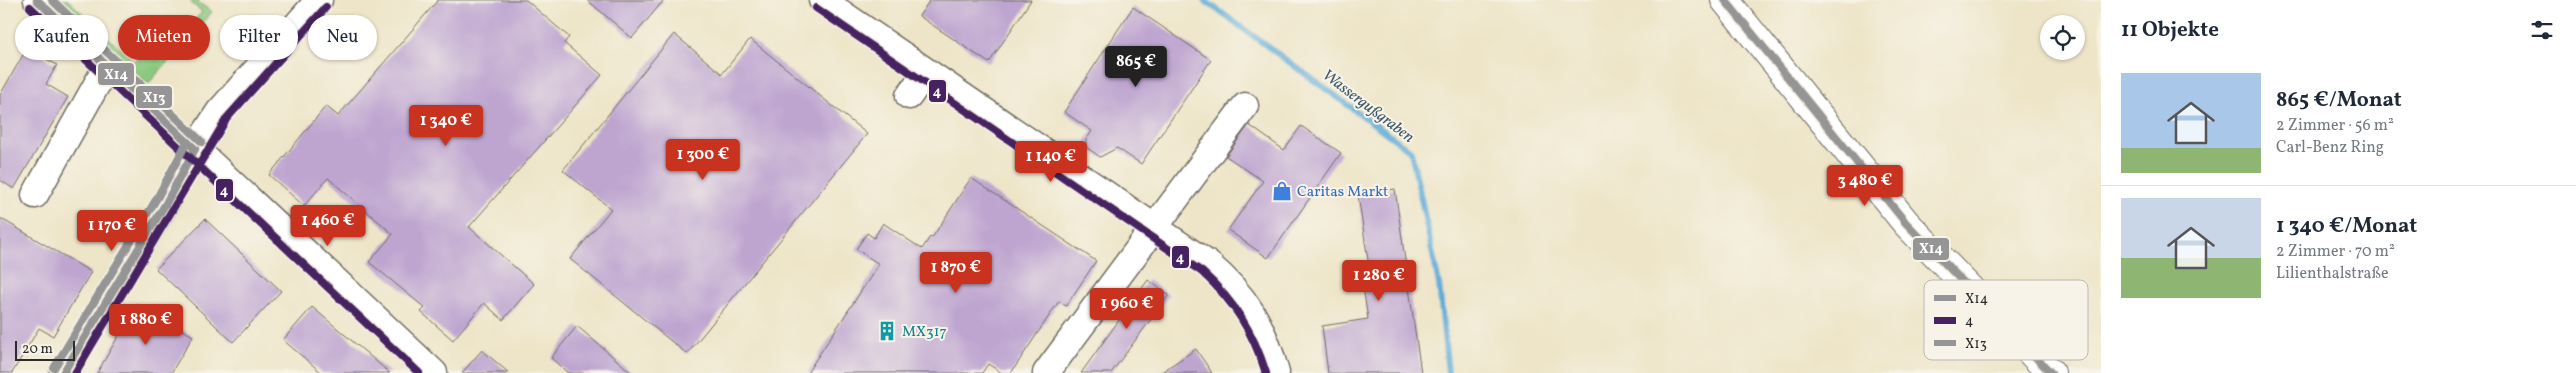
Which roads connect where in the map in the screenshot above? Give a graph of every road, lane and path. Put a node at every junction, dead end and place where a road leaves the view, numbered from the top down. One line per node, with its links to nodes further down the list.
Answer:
1 (37, 0): 5 (street)
2 (319, 0): 9 (street)
3 (822, 0): 6 (street)
4 (1725, 0): 12 (main road)
5 (107, 66): 9 (street); 10 (street)
6 (926, 72): 7 (street); 11 (street)
7 (909, 96)
8 (1245, 106): 11 (street)
9 (195, 149): 14 (street); 15 (street)
10 (35, 195)
11 (1155, 228): 16 (street); 17 (street)
12 (1961, 280)
13 (2038, 360): 18 (main road)
14 (63, 373)
15 (434, 373)
16 (1046, 373)
17 (1276, 373)
18 (2051, 373)

